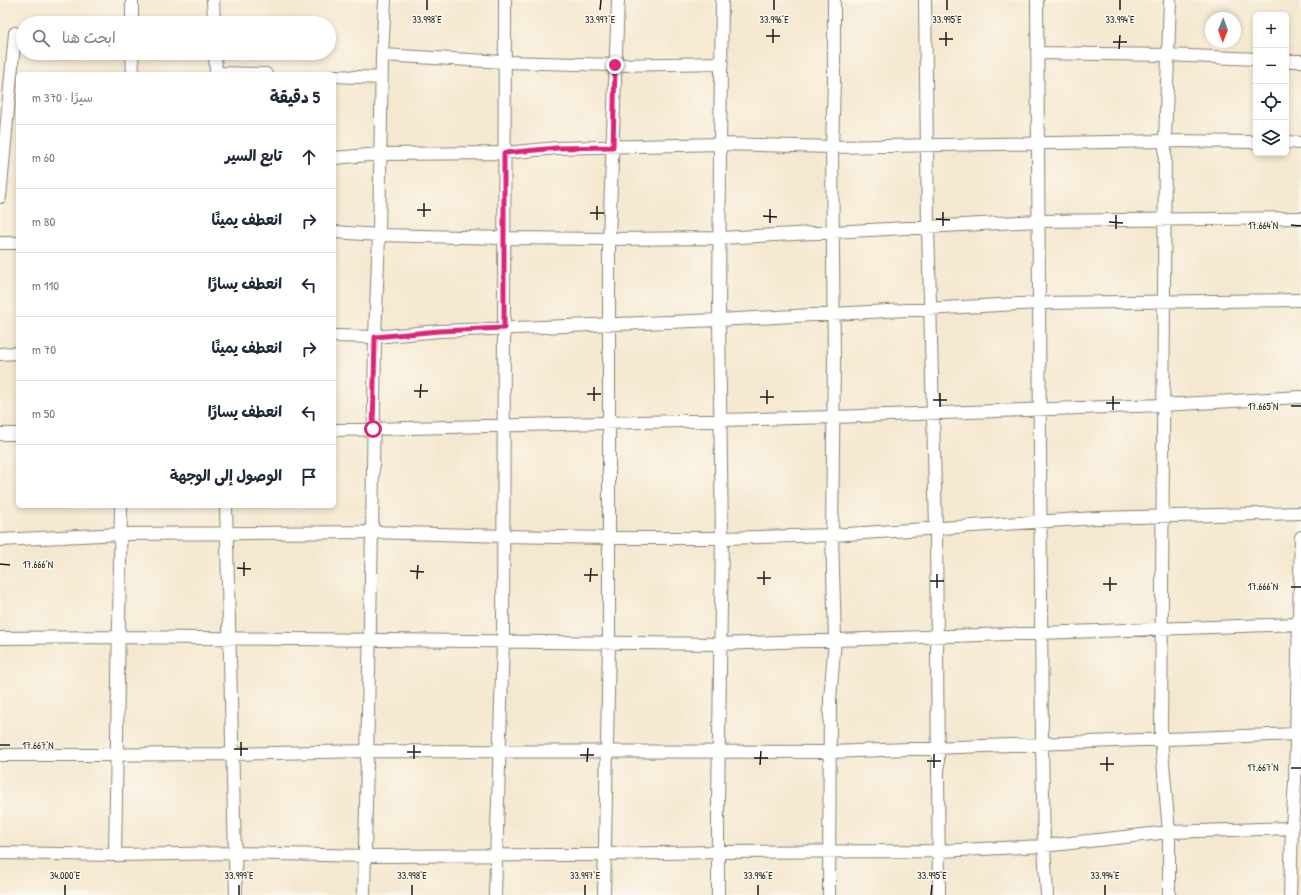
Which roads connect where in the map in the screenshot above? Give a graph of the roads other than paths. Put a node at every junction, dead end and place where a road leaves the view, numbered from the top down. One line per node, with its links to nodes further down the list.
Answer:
1 (132, 0): 11 (street)
2 (213, 0): 12 (street)
3 (385, 0): 15 (street)
4 (505, 0): 21 (street)
5 (618, 0): 24 (street)
6 (722, 0): 23 (street)
7 (834, 0): 38 (street)
8 (925, 0): 36 (street)
9 (1037, 0): 14 (street)
10 (1170, 0): 16 (street)
11 (132, 16)
12 (214, 16)
13 (14, 33): 25 (street)
14 (1037, 53): 16 (street); 35 (street)
15 (382, 55): 21 (street); 29 (street)
16 (1168, 55): 17 (street); 30 (street)
17 (1253, 59)
18 (132, 60): 26 (street)
19 (215, 60): 27 (street)
20 (1289, 61): 22 (street)
21 (505, 62): 24 (street); 39 (street)
22 (1301, 62)
23 (722, 63): 24 (street); 34 (street)
24 (615, 65): 37 (street)
25 (5, 70): 42 (street)
26 (133, 72)
27 (216, 72)
28 (336, 76): 29 (street)
29 (382, 78): 40 (street)
30 (1165, 141): 31 (street); 35 (street); 44 (street)
31 (1253, 142)
32 (1289, 142): 33 (street)
33 (1301, 143)
34 (720, 144): 37 (street); 38 (street); 51 (street)
35 (1039, 144): 36 (street); 45 (street)
36 (927, 146): 38 (street); 46 (street)
37 (613, 147): 39 (street); 52 (street)
38 (832, 147): 48 (street)
39 (504, 153): 40 (street); 50 (street)
40 (380, 154): 41 (street); 49 (street)
41 (336, 158)
42 (0, 197)
43 (1301, 218): 44 (street)
44 (1165, 219): 45 (street); 56 (street)
45 (1038, 221): 46 (street); 57 (street)
46 (928, 227): 48 (street); 58 (street)
47 (336, 232): 49 (street)
48 (833, 232): 51 (street); 59 (street)
49 (379, 235): 50 (street); 64 (street)
50 (504, 238): 52 (street); 62 (street)
51 (720, 238): 52 (street); 60 (street)
52 (609, 239): 61 (street)
53 (0, 243): 54 (street)
54 (16, 243)
55 (1301, 300): 56 (street)
56 (1165, 301): 57 (street); 68 (street)
57 (1039, 304): 58 (street); 69 (street)
58 (930, 310): 59 (street); 70 (street)
59 (833, 313): 60 (street); 71 (street)
60 (719, 320): 61 (street); 72 (street)
61 (610, 324): 62 (street); 73 (street)
62 (504, 328): 64 (street); 74 (street)
63 (336, 336): 64 (street)
64 (375, 337): 75 (street)
65 (16, 353): 66 (street)
66 (0, 354)
67 (1301, 397): 68 (street)
68 (1163, 405): 69 (street); 82 (street)
69 (1040, 409): 70 (street); 83 (street)
70 (933, 413): 71 (street); 84 (street)
71 (834, 417): 72 (street); 88 (street)
72 (721, 420): 73 (street); 92 (street)
73 (610, 422): 74 (street); 91 (street)
74 (503, 426): 75 (street); 89 (street)
75 (373, 429): 76 (street); 85 (street)
76 (336, 430)
77 (0, 434): 78 (street)
78 (16, 434)
79 (121, 508): 86 (street)
80 (226, 508): 87 (street)
81 (1301, 513): 82 (street)
82 (1162, 515): 83 (street); 95 (street)
83 (1040, 522): 84 (street); 96 (street)
84 (936, 528): 88 (street); 98 (street)
85 (372, 532): 87 (street); 89 (street); 101 (street)
86 (121, 534): 87 (street); 93 (street); 97 (street)
87 (226, 534): 100 (street)
88 (832, 535): 92 (street); 102 (street)
89 (504, 536): 91 (street); 103 (street)
90 (1301, 537): 94 (street)
91 (609, 538): 92 (street); 104 (street)
92 (722, 538): 105 (street)
93 (0, 540)
94 (1299, 624): 95 (street); 106 (street)
95 (1162, 630): 96 (street); 107 (street)
96 (1041, 634): 98 (street); 108 (street)
97 (119, 637): 99 (street); 100 (street); 117 (street)
98 (937, 637): 102 (street); 109 (street)
99 (0, 638)
100 (230, 638): 101 (street); 115 (street)
101 (370, 640): 103 (street); 110 (street)
102 (835, 640): 105 (street); 114 (street)
103 (503, 641): 104 (street); 111 (street)
104 (609, 643): 105 (street); 112 (street)
105 (720, 644): 113 (street)
106 (1296, 734): 107 (street); 118 (street)
107 (1161, 739): 108 (street); 119 (street)
108 (1042, 744): 109 (street); 120 (street)
109 (937, 749): 114 (street); 122 (street)
110 (367, 751): 111 (street); 115 (street); 129 (street)
111 (500, 752): 112 (street); 126 (street)
112 (606, 752): 113 (street); 127 (street)
113 (719, 752): 114 (street); 123 (street)
114 (830, 752): 121 (street)
115 (232, 754): 117 (street); 125 (street)
116 (0, 755): 117 (street)
117 (117, 755): 128 (street)
118 (1292, 828): 119 (street); 139 (street)
119 (1169, 832): 120 (street); 138 (street)
120 (1044, 846): 122 (street); 137 (street)
121 (829, 851): 122 (street); 123 (street); 135 (street)
122 (939, 851): 136 (street)
123 (718, 852): 127 (street); 134 (street)
124 (0, 853): 128 (street)
125 (234, 853): 128 (street); 129 (street); 130 (street)
126 (496, 855): 127 (street); 129 (street); 132 (street)
127 (605, 855): 133 (street)
128 (115, 856)
129 (366, 856): 131 (street)
130 (236, 895)
131 (364, 895)
132 (495, 895)
133 (604, 895)
134 (718, 895)
135 (829, 895)
136 (939, 895)
137 (1047, 895)
138 (1169, 895)
139 (1290, 895)

